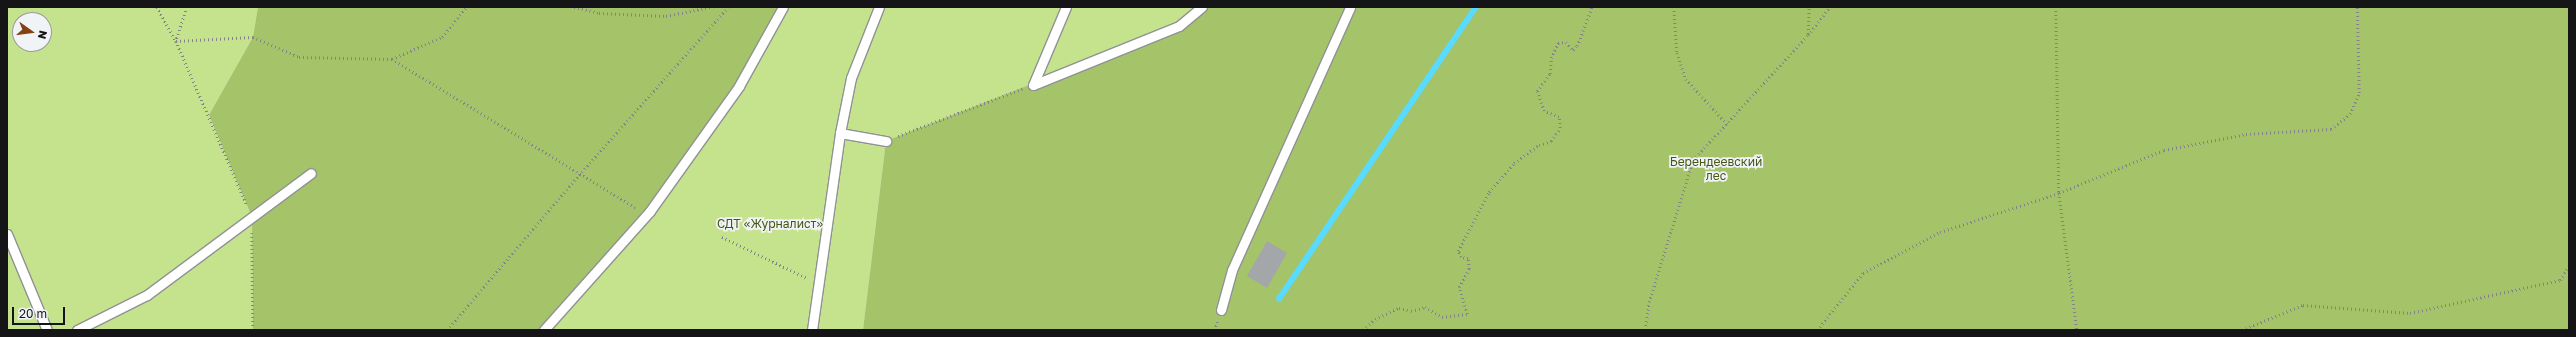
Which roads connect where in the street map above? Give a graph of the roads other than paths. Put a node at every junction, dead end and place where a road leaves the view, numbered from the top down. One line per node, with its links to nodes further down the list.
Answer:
1 (783, 7): 13 (lane)
2 (879, 7): 6 (lane)
3 (1066, 7): 4 (lane)
4 (1202, 7)
5 (1350, 7): 10 (lane)
6 (840, 133): 7 (lane); 14 (lane)
7 (886, 141)
8 (312, 172): 12 (lane)
9 (7, 234): 11 (lane)
10 (1221, 310)
11 (47, 330)
12 (77, 330)
13 (544, 330)
14 (812, 330)

